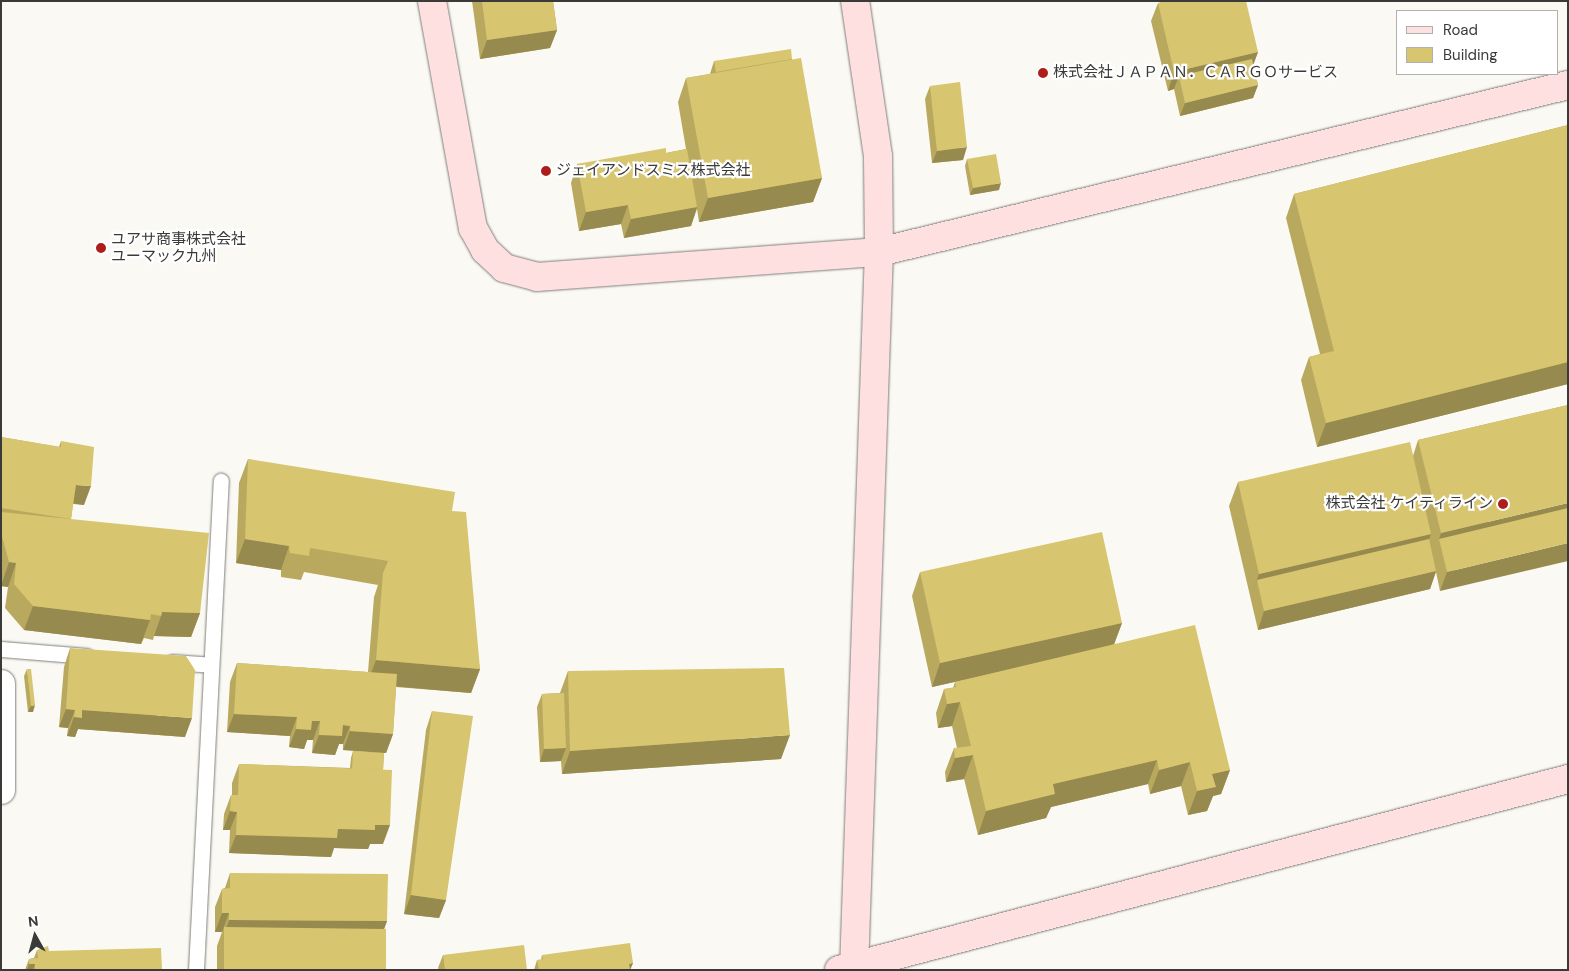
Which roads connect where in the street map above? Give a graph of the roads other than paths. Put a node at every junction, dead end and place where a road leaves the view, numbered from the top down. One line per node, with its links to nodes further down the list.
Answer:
1 (432, 1): 4 (street)
2 (855, 1): 4 (street)
3 (1568, 86): 4 (street)
4 (878, 252): 13 (street)
5 (221, 481): 9 (lane)
6 (1, 649): 7 (lane)
7 (106, 657)
8 (154, 661): 9 (lane)
9 (211, 665): 14 (lane)
10 (1, 684): 12 (street)
11 (1568, 780): 13 (street)
12 (1, 790)
13 (849, 968)
14 (196, 970)

